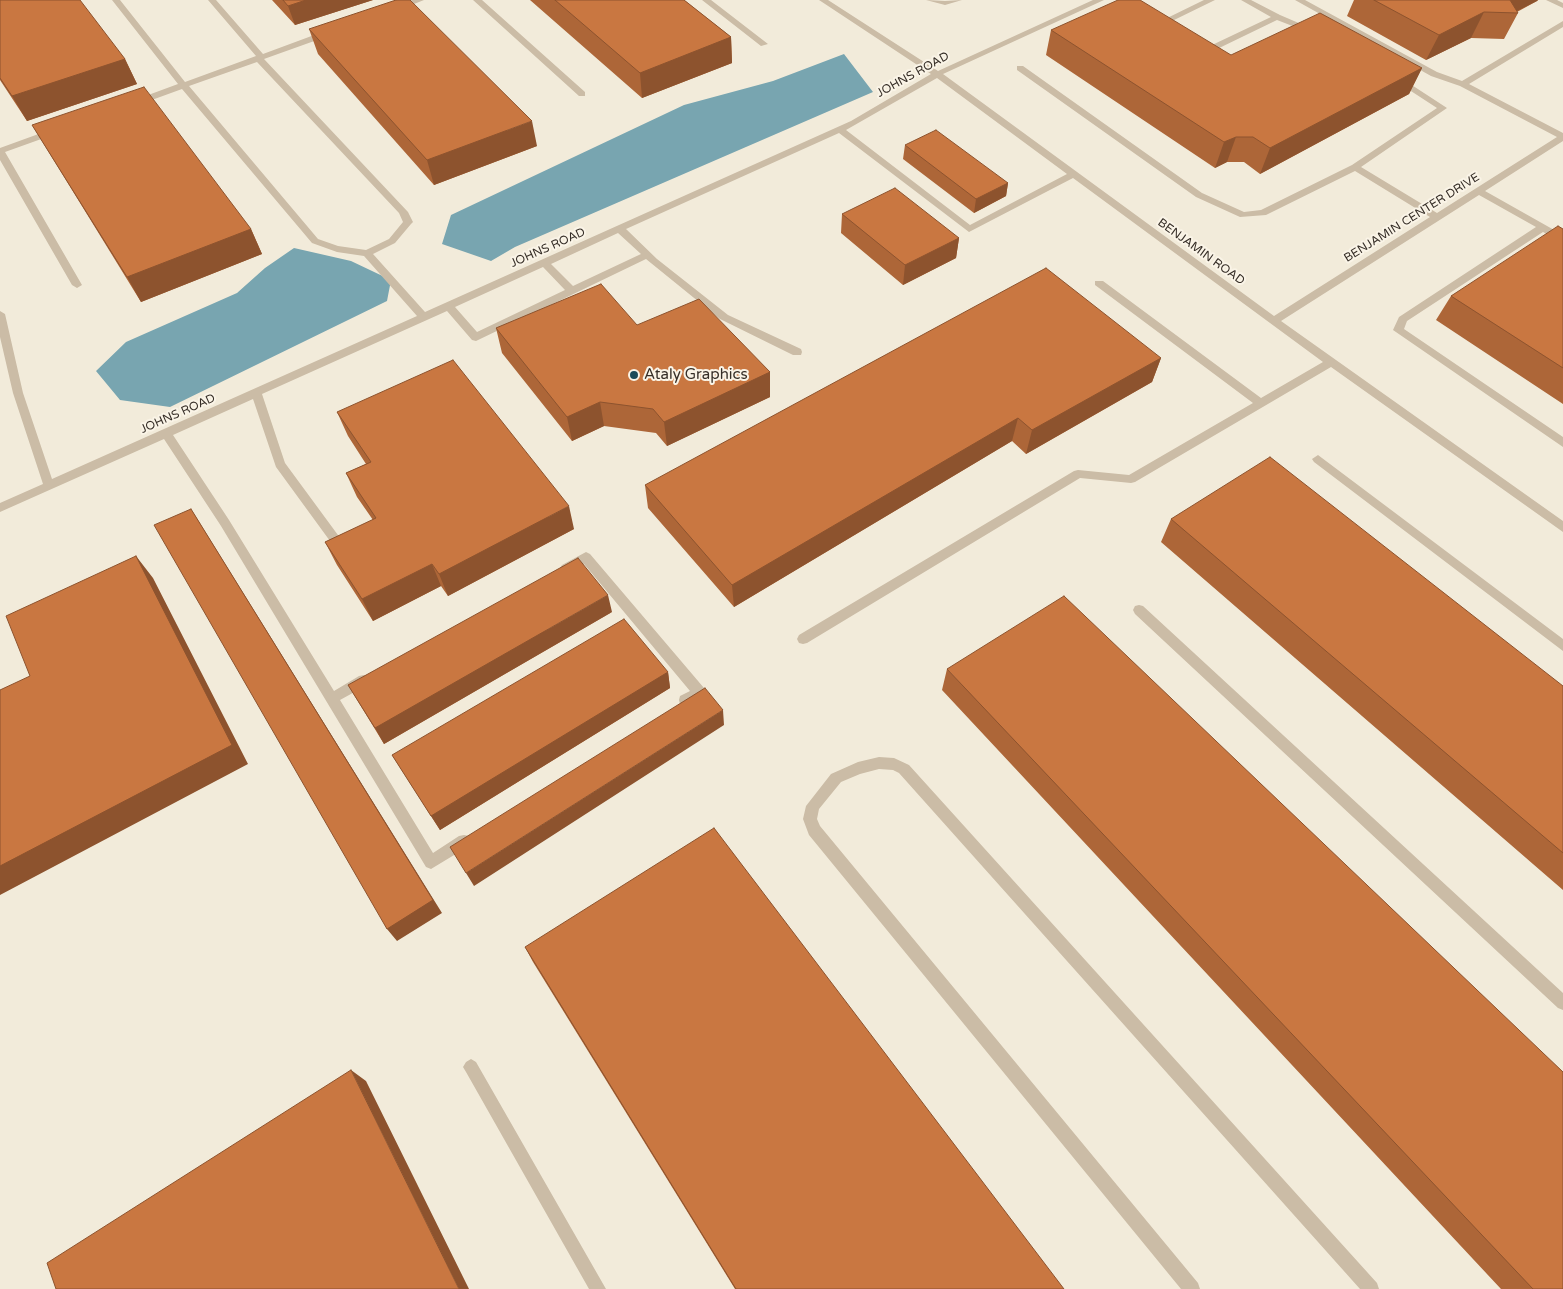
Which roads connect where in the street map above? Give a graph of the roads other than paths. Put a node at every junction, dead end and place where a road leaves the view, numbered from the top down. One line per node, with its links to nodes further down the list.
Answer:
1 (116, 0): 30 (street)
2 (212, 0): 25 (street)
3 (420, 0): 17 (street)
4 (477, 0): 31 (street)
5 (706, 0): 24 (street)
6 (823, 0): 27 (street, BENJAMIN ROAD)
7 (930, 0): 8 (street)
8 (958, 0)
9 (1100, 0): 27 (street, JOHNS ROAD)
10 (1211, 0): 21 (street)
11 (1245, 0): 18 (street)
12 (1299, 0): 16 (street)
13 (1324, 0): 16 (street)
14 (1550, 0): 15 (street)
15 (1563, 6)
16 (1311, 7): 29 (street)
17 (383, 13)
18 (1277, 17): 22 (street); 23 (street)
19 (1563, 23): 29 (street)
20 (336, 30): 25 (street)
21 (1179, 31)
22 (1323, 36)
23 (1195, 40)
24 (764, 44)
25 (260, 58): 30 (street); 44 (street)
26 (1020, 68): 37 (street)
27 (936, 74): 34 (street, JOHNS ROAD); 38 (street, BENJAMIN ROAD)
28 (1394, 78): 37 (street)
29 (1463, 84): 35 (street)
30 (183, 86): 32 (street); 44 (street)
31 (582, 94)
32 (128, 105)
33 (64, 128): 36 (street)
34 (840, 130): 38 (street); 42 (street, JOHNS ROAD)
35 (1563, 137): 39 (street, BENJAMIN CENTER DRIVE)
36 (0, 152): 48 (street)
37 (1355, 167): 40 (street)
38 (1074, 174): 53 (street, BENJAMIN ROAD)
39 (1479, 190): 40 (street, BENJAMIN CENTER DRIVE); 41 (street)
40 (1437, 217): 53 (street, BENJAMIN CENTER DRIVE)
41 (1543, 227): 43 (street); 59 (street)
42 (620, 229): 45 (street); 46 (street, JOHNS ROAD)
43 (1563, 239)
44 (367, 253): 52 (street)
45 (647, 256): 49 (street); 54 (street)
46 (544, 263): 49 (street); 50 (street, JOHNS ROAD)
47 (1099, 283): 57 (street)
48 (77, 285)
49 (572, 291): 50 (street)
50 (448, 306): 52 (street, JOHNS ROAD)
51 (0, 314): 61 (street)
52 (424, 317): 56 (street, JOHNS ROAD)
53 (1274, 320): 55 (street, BENJAMIN ROAD)
54 (797, 352)
55 (1331, 362): 57 (street); 63 (street, BENJAMIN ROAD)
56 (256, 392): 58 (street, JOHNS ROAD); 64 (street)
57 (1261, 403): 67 (street)
58 (166, 434): 61 (street, JOHNS ROAD); 70 (street)
59 (1563, 443)
60 (1318, 459): 68 (street)
61 (49, 486): 62 (street, JOHNS ROAD)
62 (0, 508)
63 (1563, 527)
64 (342, 548)
65 (552, 576): 71 (street)
66 (1139, 610): 73 (street)
67 (803, 638)
68 (1563, 646)
69 (374, 675): 70 (street)
70 (332, 698): 72 (street)
71 (674, 708)
72 (473, 835)
73 (1563, 1003)
74 (471, 1068): 75 (street)
75 (598, 1289)
76 (1192, 1289): 77 (street)
77 (1371, 1289)

